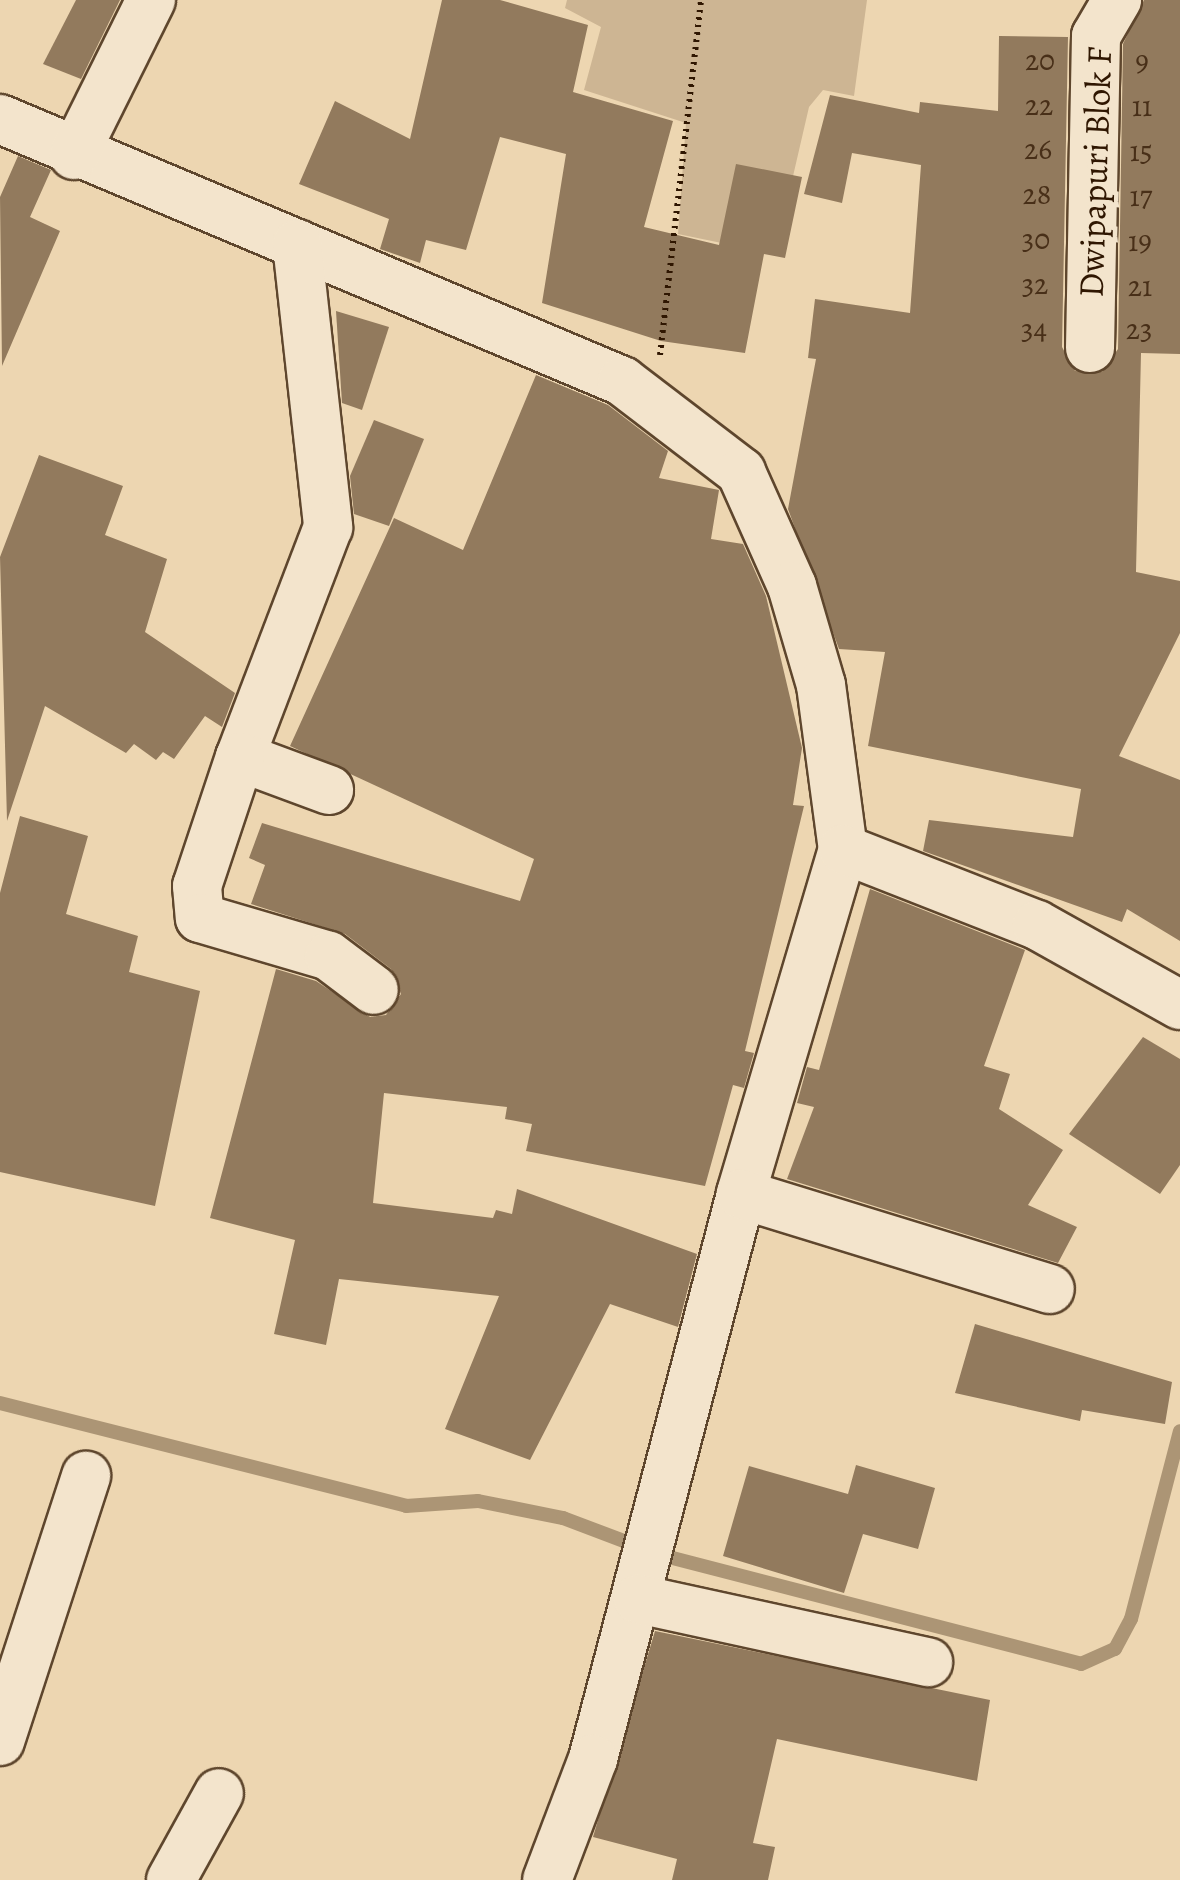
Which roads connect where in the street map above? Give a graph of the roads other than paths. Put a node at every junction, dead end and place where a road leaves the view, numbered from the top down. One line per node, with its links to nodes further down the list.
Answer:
1 (151, 0): 4 (street)
2 (1118, 0): 6 (street, Dwipapuri Blok F)
3 (0, 119): 4 (street)
4 (74, 156): 5 (street)
5 (298, 244): 7 (street); 9 (street)
6 (1090, 348)
7 (240, 757): 8 (street); 10 (street)
8 (329, 790)
9 (843, 848): 11 (street); 12 (street)
10 (374, 990)
11 (1180, 1005)
12 (741, 1194): 13 (street); 15 (street)
13 (1050, 1289)
14 (86, 1476): 17 (street)
15 (640, 1591): 16 (street); 20 (street)
16 (928, 1662)
17 (0, 1741)
18 (220, 1793): 19 (street)
19 (171, 1880)
20 (547, 1880)

